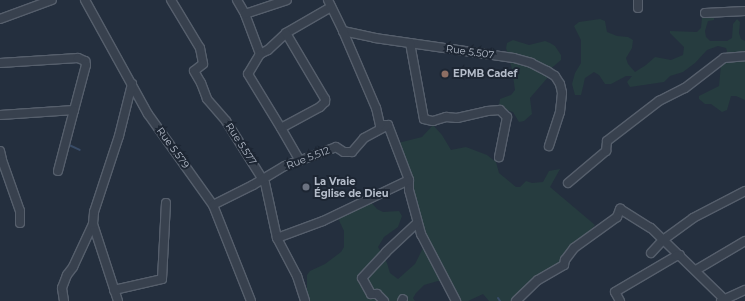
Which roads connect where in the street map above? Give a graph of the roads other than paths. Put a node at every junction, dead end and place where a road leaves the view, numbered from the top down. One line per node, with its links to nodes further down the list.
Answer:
1 (52, 0): 10 (street)
2 (85, 0): 17 (street, Rue 5.579)
3 (171, 0): 27 (street, Rue 5.577)
4 (237, 0): 9 (street)
5 (287, 0): 9 (street)
6 (330, 3): 11 (street); 12 (street)
7 (745, 11): 8 (street)
8 (705, 13)
9 (245, 14): 14 (street)
10 (0, 19)
11 (343, 31): 13 (street, Rue 5.507); 20 (street)
12 (286, 33): 14 (street); 21 (street)
13 (410, 43): 22 (street, Rue 5.507); 24 (street)
14 (260, 54): 21 (street)
15 (745, 56): 29 (street)
16 (0, 62): 18 (street)
17 (132, 84): 32 (street, Rue 5.579); 35 (street)
18 (74, 110): 19 (street); 26 (street)
19 (0, 115)
20 (388, 125): 25 (street, Rue 5.512); 28 (street)
21 (282, 128): 25 (street)
22 (549, 146)
23 (0, 150): 33 (street)
24 (499, 158)
25 (300, 161): 27 (street, Rue 5.512)
26 (58, 171)
27 (262, 179): 32 (street, Rue 5.512); 36 (street, Rue 5.577)
28 (409, 180): 34 (street); 36 (street)
29 (568, 182)
30 (745, 191): 37 (street)
31 (166, 203): 42 (street)
32 (213, 205): 46 (street, Rue 5.579)
33 (20, 223)
34 (417, 223): 48 (street); 49 (street)
35 (93, 224): 42 (street); 44 (street)
36 (277, 238): 47 (street, Rue 5.577)
37 (663, 240): 39 (street); 40 (street); 50 (street)
38 (745, 241): 41 (street)
39 (651, 253)
40 (680, 255): 41 (street); 51 (street)
41 (696, 270): 52 (street)
42 (114, 290): 45 (street)
43 (745, 290): 52 (street)
44 (64, 301)
45 (118, 301)
46 (251, 301)
47 (305, 301)
48 (384, 301)
49 (456, 301)
50 (516, 301)
51 (620, 301)
52 (724, 301)

